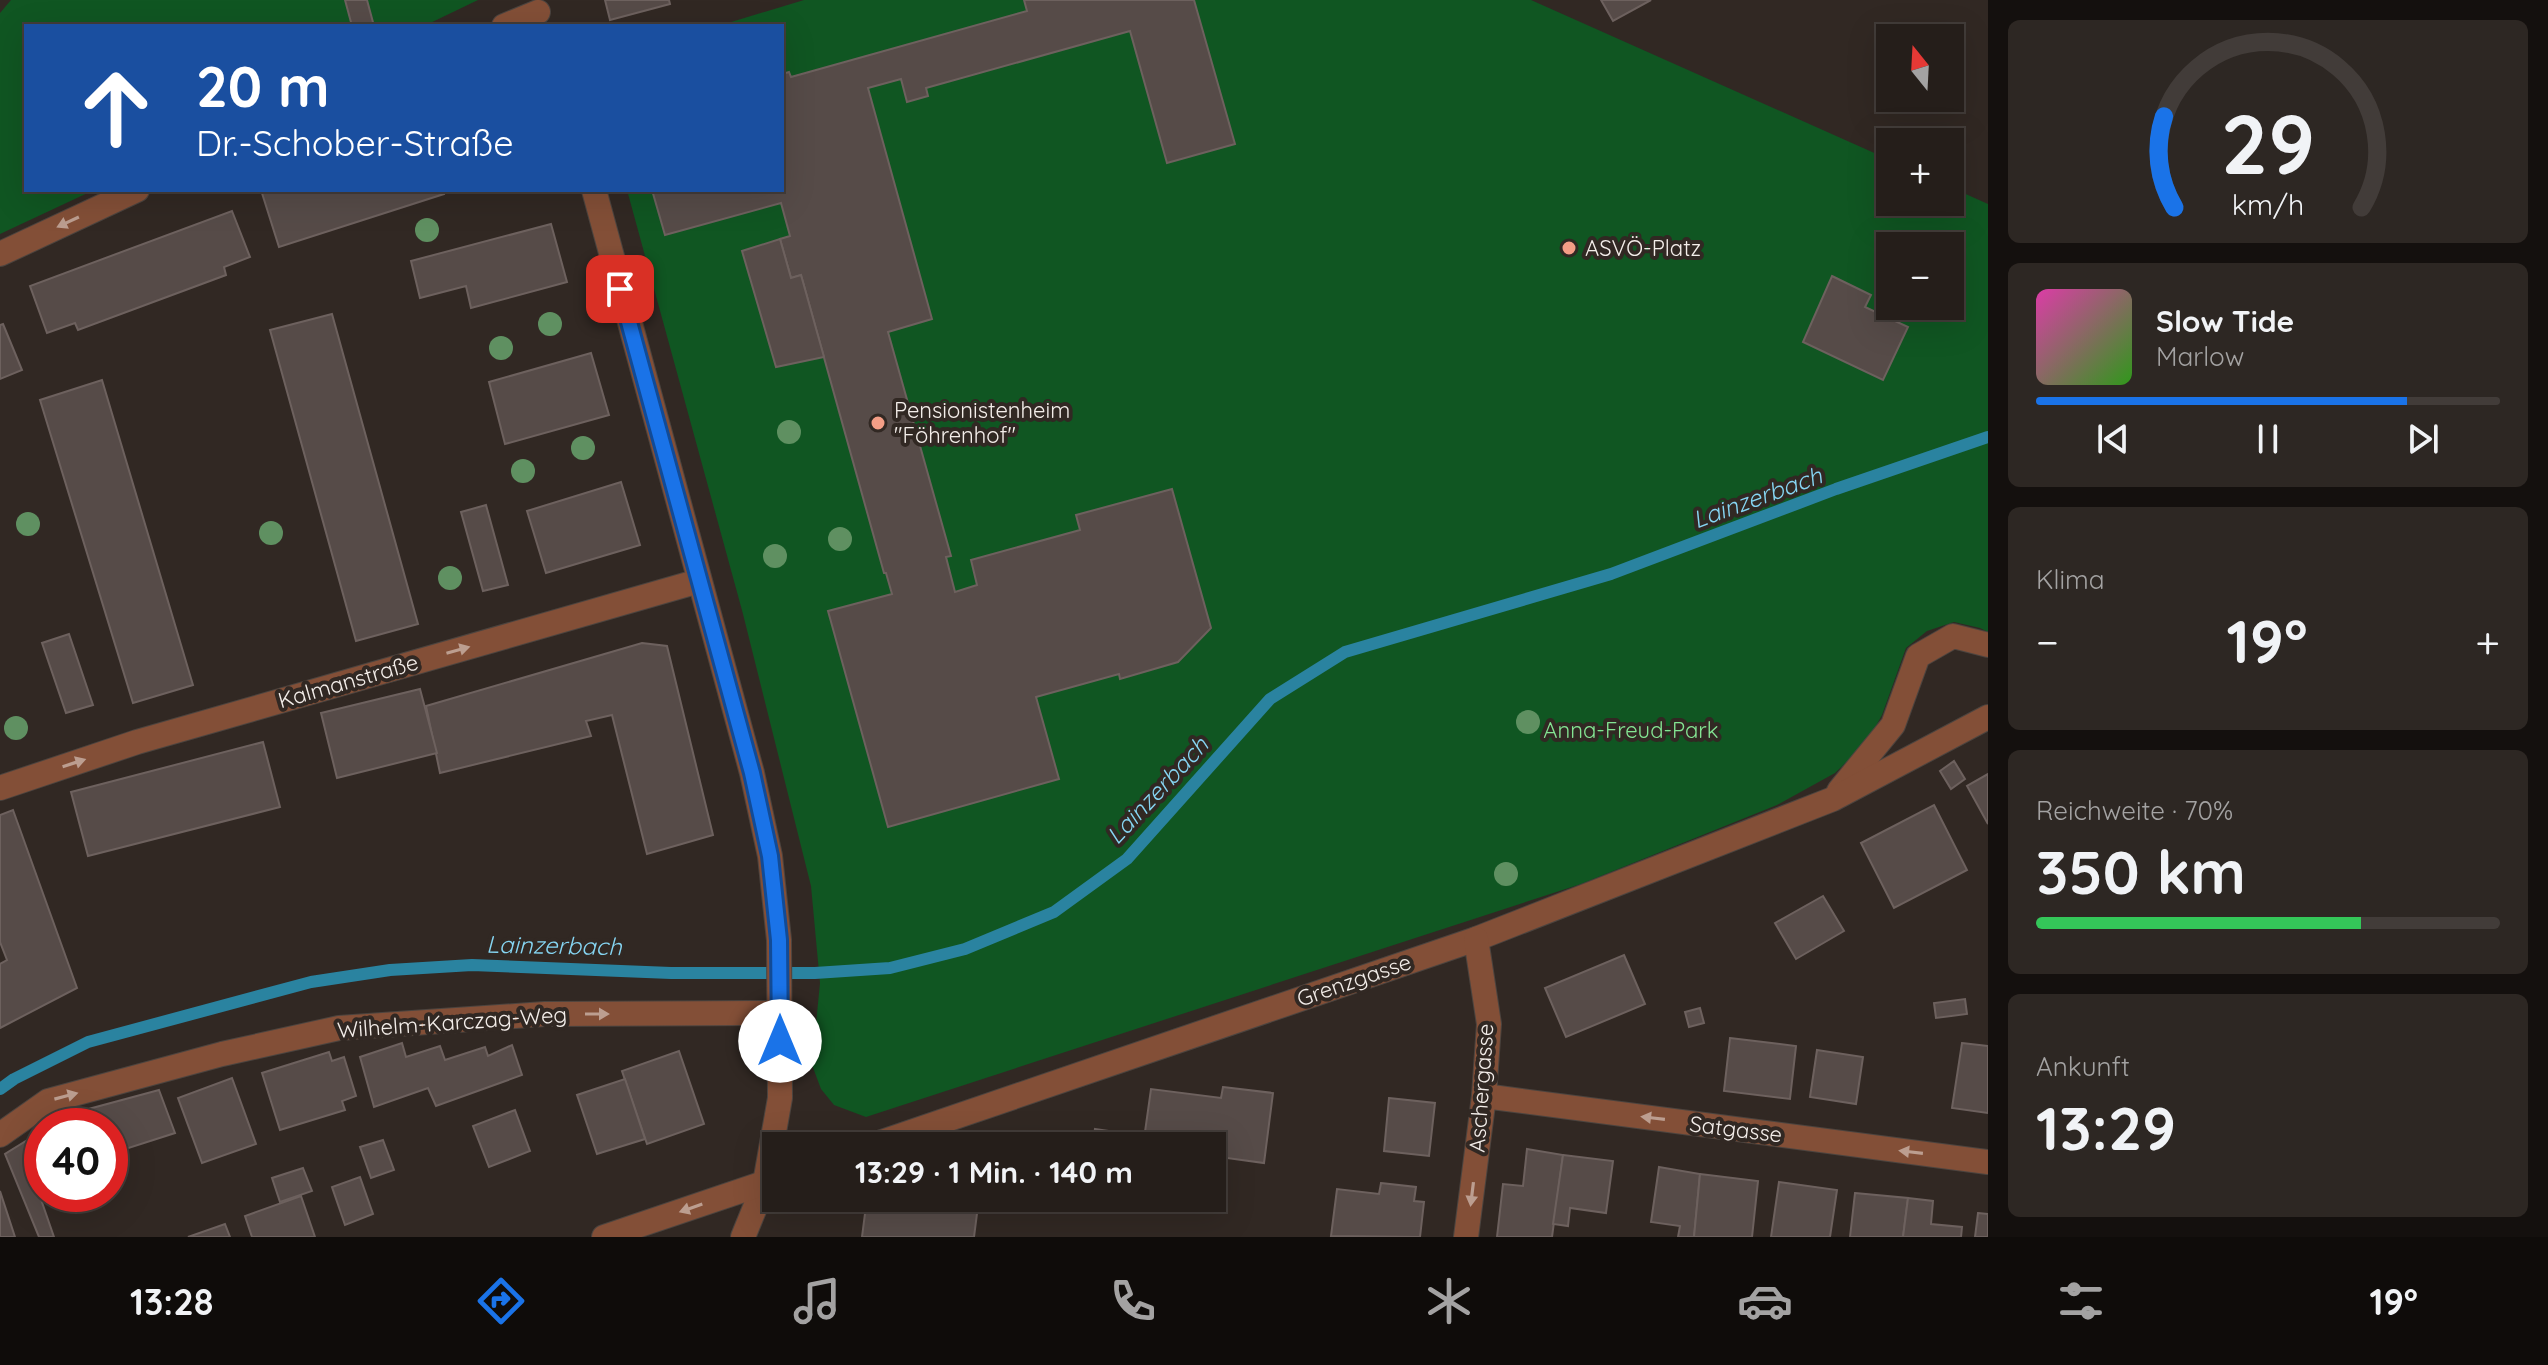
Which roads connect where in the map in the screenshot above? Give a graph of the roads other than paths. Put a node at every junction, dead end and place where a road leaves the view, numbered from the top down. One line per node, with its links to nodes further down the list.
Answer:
1 (538, 13): 2 (street)
2 (509, 24)
3 (133, 192): 5 (street, one-way to 5)
4 (595, 192): 6 (street)
5 (0, 254)
6 (699, 581): 9 (street, Kalmanstraße, one-way to 6); 12 (street)
7 (1988, 645): 10 (street, Grenzgasse)
8 (1988, 717): 10 (street, Grenzgasse)
9 (0, 788)
10 (1833, 799): 11 (street, Grenzgasse)
11 (1476, 939): 13 (street, Aschergasse); 15 (street, Grenzgasse)
12 (780, 1008): 14 (street); 16 (street, Wilhelm-Karczag-Weg, one-way to 12)
13 (1484, 1096): 17 (street, Satgasse, one-way to 13); 22 (street, Aschergasse, one-way to 22)
14 (776, 1132)
15 (911, 1132)
16 (0, 1135)
17 (1988, 1162)
18 (762, 1184): 20 (street, one-way to 20)
19 (762, 1198): 21 (street)
20 (604, 1237)
21 (743, 1237)
22 (1466, 1237)

